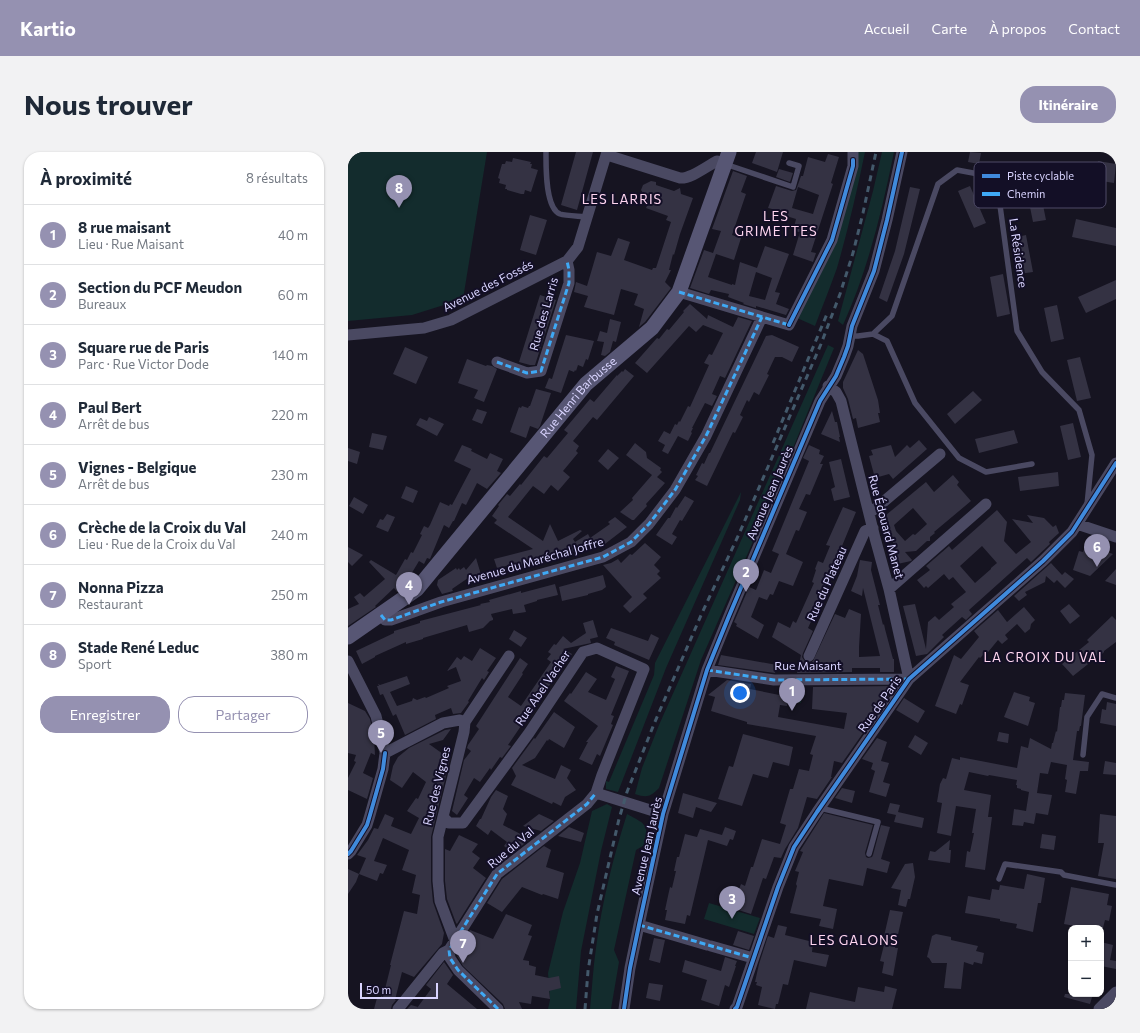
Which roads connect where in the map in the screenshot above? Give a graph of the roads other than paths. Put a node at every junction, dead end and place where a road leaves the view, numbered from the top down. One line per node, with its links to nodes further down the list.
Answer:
1 (546, 152): 9 (lane)
2 (902, 152): 13 (street, Avenue Jean Jaurès)
3 (607, 154): 5 (street); 9 (street)
4 (853, 156): 12 (street)
5 (727, 158): 6 (lane); 11 (street, Rue Henri Barbusse)
6 (789, 163)
7 (974, 173): 15 (lane, La Résidence)
8 (1001, 208): 22 (lane, La Résidence)
9 (588, 217): 10 (street)
10 (567, 261): 14 (street, Avenue des Fossés); 16 (street, Rue des Larris)
11 (679, 292): 12 (street); 28 (street, Rue Henri Barbusse)
12 (762, 317): 28 (street, Avenue du Maréchal Joffre)
13 (851, 331): 15 (lane); 15 (lane); 17 (street, Avenue Jean Jaurès)
14 (348, 335)
15 (871, 335): 20 (lane)
16 (497, 362)
17 (828, 386): 23 (street, Rue Édouard Manet); 33 (street, Avenue Jean Jaurès)
18 (940, 454): 23 (street)
19 (1116, 463): 22 (street, Rue de Paris)
20 (1032, 464)
21 (986, 504): 27 (street)
22 (1086, 509): 24 (street, Rue de Paris)
23 (869, 513): 25 (street, Rue Édouard Manet)
24 (1077, 524): 26 (street); 34 (street, Rue de Paris)
25 (873, 528): 27 (street, Rue Édouard Manet); 31 (street, Rue du Plateau)
26 (1116, 537)
27 (889, 589): 34 (street, Rue Édouard Manet)
28 (381, 615): 29 (street, Rue Henri Barbusse)
29 (348, 637)
30 (509, 656): 36 (street)
31 (809, 656)
32 (348, 661): 37 (street)
33 (707, 670): 34 (street, Rue Maisant); 41 (street, Avenue Jean Jaurès)
34 (909, 679): 40 (street, Rue de Paris)
35 (1116, 698): 38 (lane)
36 (465, 722): 37 (street, Rue des Vignes); 42 (street, Rue des Vignes)
37 (385, 753): 43 (street)
38 (1083, 755)
39 (596, 793): 41 (street); 42 (street, Rue Abel Vacher); 48 (street, Rue du Val)
40 (820, 808): 44 (lane); 49 (street, Rue de Paris)
41 (663, 814): 47 (street, Avenue Jean Jaurès)
42 (444, 818): 48 (street, Rue des Vignes)
43 (348, 854)
44 (869, 854)
45 (999, 879): 46 (lane)
46 (1116, 885)
47 (639, 926): 49 (street); 53 (street, Avenue Jean Jaurès)
48 (452, 946): 51 (street, Rue du Val); 52 (street, Rue des Vignes)
49 (753, 958): 54 (street, Rue de Paris)
50 (1116, 992): 55 (street)
51 (398, 1009)
52 (498, 1009)
53 (624, 1009)
54 (735, 1009)
55 (1099, 1009)

